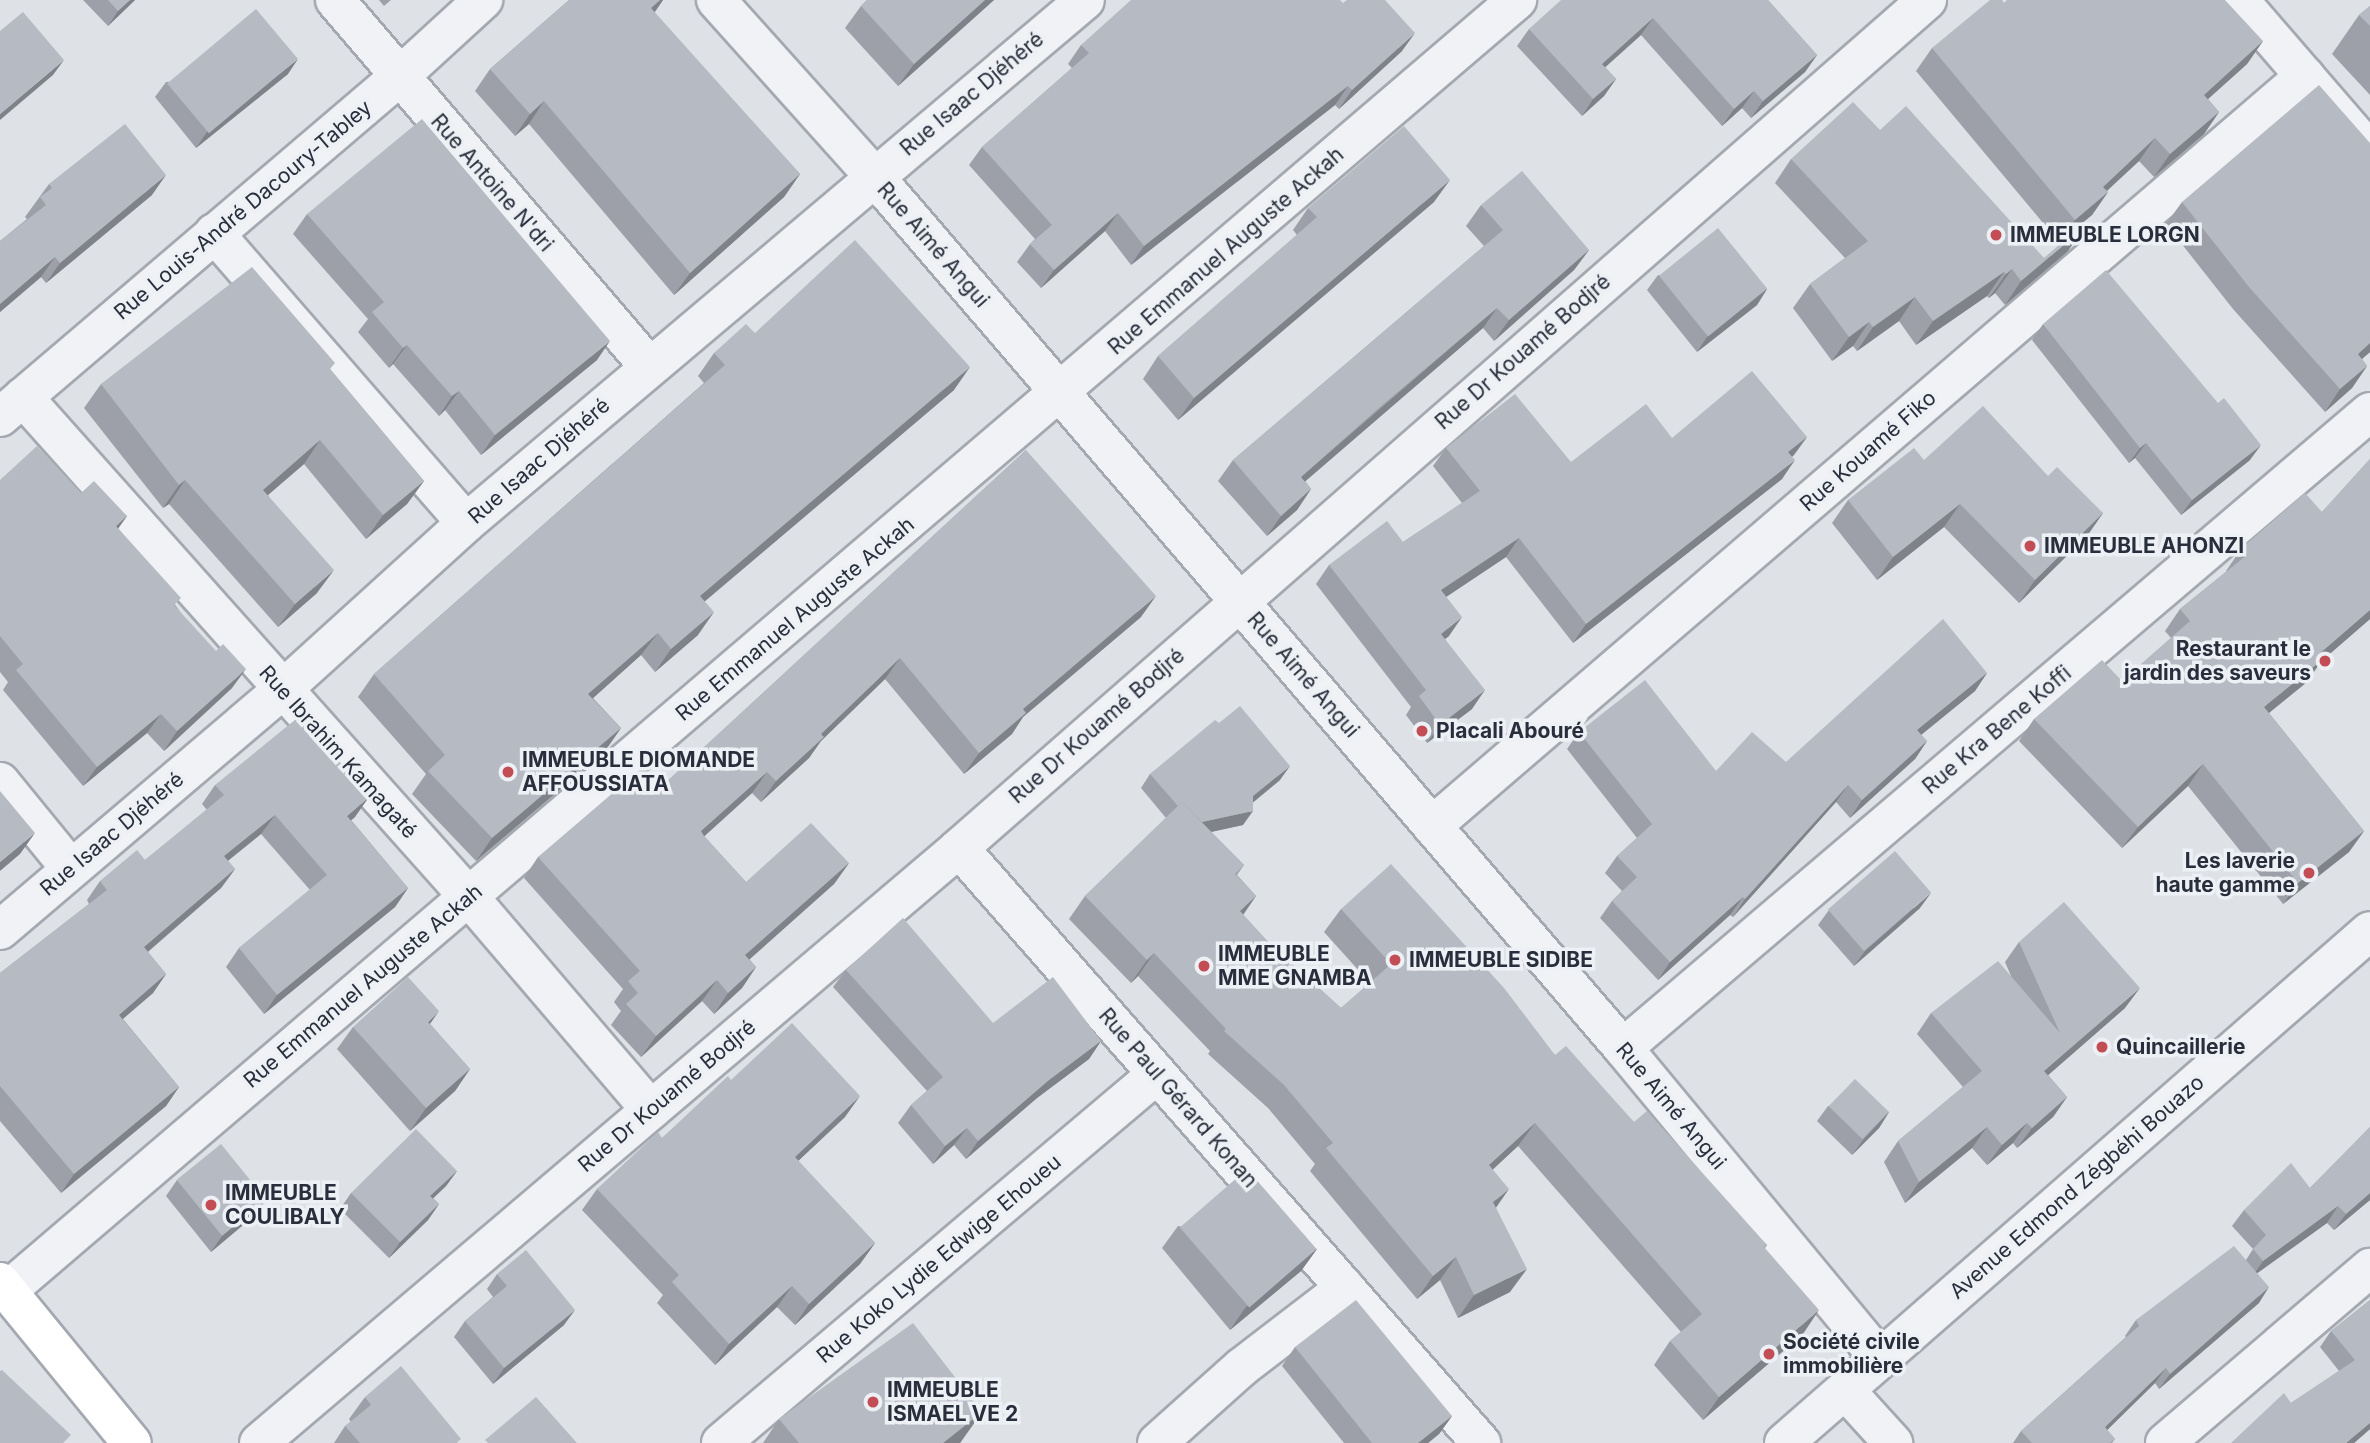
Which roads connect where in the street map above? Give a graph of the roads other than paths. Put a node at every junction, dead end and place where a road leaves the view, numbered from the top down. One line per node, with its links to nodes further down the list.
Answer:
1 (335, 0): 8 (street, Rue Antoine N'dri)
2 (483, 0): 8 (street, Rue Louis-André Dacoury-Tabley)
3 (716, 0): 11 (street, Rue Aimé Angui)
4 (1085, 0): 11 (street, Rue Isaac Djéhéré)
5 (1517, 0): 14 (street, Rue Emmanuel Auguste Ackah)
6 (2239, 0): 9 (street)
7 (1914, 4): 18 (street, Rue Dr Kouamé Bodjré)
8 (400, 76): 12 (street, Rue Louis-André Dacoury-Tabley); 13 (street, Rue Antoine N'dri)
9 (2305, 76): 10 (street); 21 (street, Rue Kouamé Fiko)
10 (2370, 152)
11 (874, 176): 13 (street, Rue Isaac Djéhéré); 14 (street, Rue Aimé Angui)
12 (214, 233): 15 (street, Rue Louis-André Dacoury-Tabley); 17 (street)
13 (649, 366): 17 (street, Rue Isaac Djéhéré)
14 (1060, 393): 18 (street, Rue Aimé Angui); 24 (street, Rue Emmanuel Auguste Ackah)
15 (12, 407): 19 (street, Rue Ibrahim Kamagaté)
16 (2370, 412): 27 (street, Rue Kra Bene Koffi)
17 (466, 523): 19 (street, Rue Isaac Djéhéré)
18 (1238, 601): 21 (street, Rue Aimé Angui); 22 (street, Rue Dr Kouamé Bodjré)
19 (282, 690): 23 (street, Rue Isaac Djéhéré); 24 (street, Rue Ibrahim Kamagaté)
20 (0, 782): 23 (street)
21 (1432, 826): 27 (street, Rue Aimé Angui)
22 (959, 848): 28 (street, Rue Paul Gérard Konan); 29 (street, Rue Dr Kouamé Bodjré)
23 (71, 869): 25 (street, Rue Isaac Djéhéré)
24 (469, 897): 29 (street, Rue Ibrahim Kamagaté); 31 (street, Rue Emmanuel Auguste Ackah)
25 (0, 930)
26 (2370, 931): 33 (street, Avenue Edmond Zégbéhi Bouazo)
27 (1623, 1048): 33 (street, Rue Aimé Angui)
28 (1157, 1074): 32 (street, Rue Paul Gérard Konan); 37 (street, Rue Koko Lydie Edwige Ehoueu)
29 (651, 1110): 36 (street, Rue Dr Kouamé Bodjré)
30 (2370, 1268): 42 (street)
31 (4, 1286): 35 (street)
32 (1345, 1288): 38 (street); 39 (street, Rue Paul Gérard Konan)
33 (1880, 1359): 34 (street, Avenue Edmond Zégbéhi Bouazo)
34 (1845, 1390): 40 (street, Avenue Edmond Zégbéhi Bouazo); 41 (street)
35 (132, 1443)
36 (260, 1443)
37 (722, 1443)
38 (1157, 1443)
39 (1481, 1443)
40 (1784, 1443)
41 (1893, 1443)
42 (2165, 1443)

